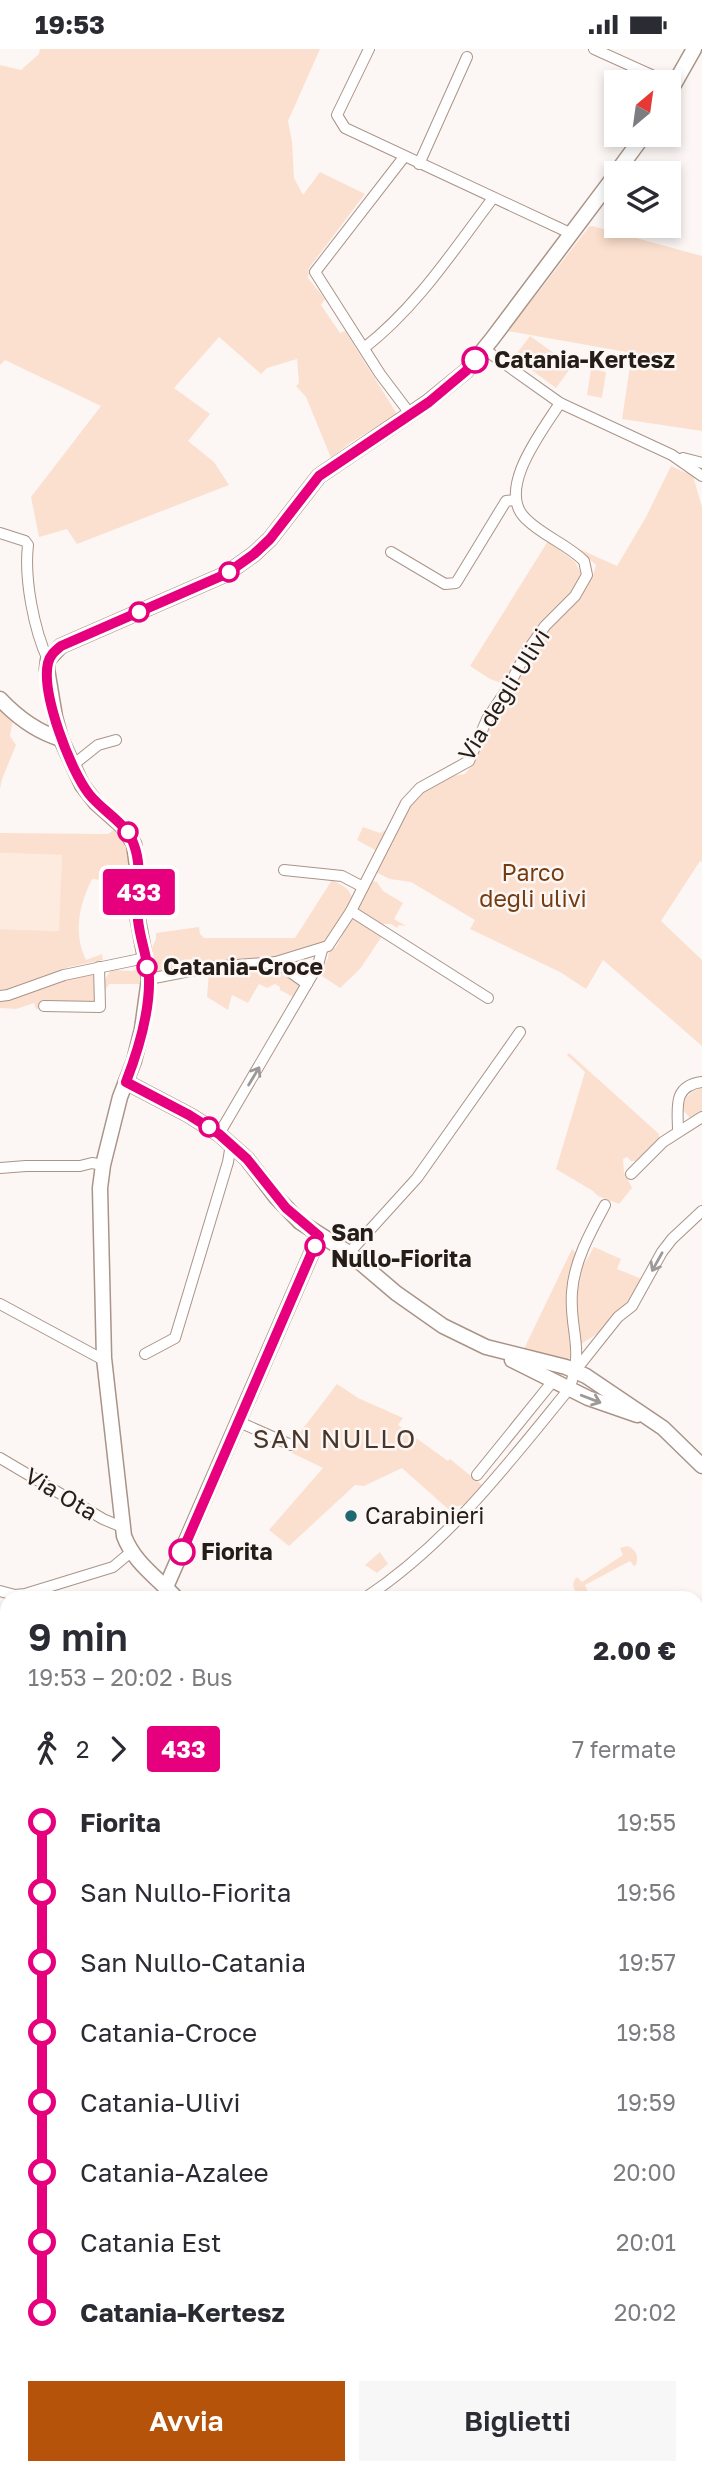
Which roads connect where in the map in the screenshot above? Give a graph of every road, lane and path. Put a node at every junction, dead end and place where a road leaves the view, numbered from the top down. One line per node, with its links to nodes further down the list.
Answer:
1 (369, 49): 7 (street)
2 (594, 49): 5 (street)
3 (694, 49): 6 (main road)
4 (467, 57): 8 (street)
5 (637, 70)
6 (680, 70)
7 (404, 157): 8 (street); 12 (street)
8 (419, 163): 10 (street)
9 (604, 190): 11 (main road)
10 (493, 198): 11 (street); 12 (street)
11 (572, 234): 13 (main road)
12 (364, 348): 15 (street)
13 (484, 349): 14 (street); 15 (main road)
14 (560, 403): 16 (street); 19 (street)
15 (411, 415): 22 (main road)
16 (672, 456): 17 (street); 18 (street)
17 (702, 463)
18 (702, 475)
19 (515, 500): 21 (street); 28 (street, Via degli Ulivi)
20 (0, 533): 22 (street)
21 (391, 552)
22 (48, 660): 24 (main road)
23 (0, 699): 24 (main road)
24 (61, 739): 26 (main road)
25 (116, 740): 26 (street)
26 (74, 765): 31 (main road)
27 (284, 870): 28 (street)
28 (363, 887): 29 (street, Via degli Ulivi)
29 (351, 911): 30 (street, Via degli Ulivi); 37 (street)
30 (322, 950): 32 (street); 35 (street, Via degli Ulivi)
31 (145, 958): 33 (street); 34 (main road)
32 (275, 962): 34 (street); 35 (street)
33 (99, 967): 36 (street); 38 (street)
34 (149, 979): 40 (main road)
35 (307, 984): 44 (street, Via degli Ulivi, one-way to 35)
36 (0, 996)
37 (488, 998)
38 (44, 1006)
39 (520, 1032): 52 (street)
40 (126, 1082): 44 (main road); 46 (main road)
41 (702, 1082): 43 (street)
42 (702, 1117): 43 (street)
43 (678, 1131): 48 (street)
44 (219, 1134): 45 (main road)
45 (231, 1144): 51 (main road); 54 (street)
46 (103, 1165): 47 (street); 55 (main road)
47 (0, 1168)
48 (631, 1174)
49 (605, 1205): 57 (street)
50 (702, 1211): 57 (street, one-way to 57)
51 (319, 1236): 52 (main road); 61 (main road)
52 (349, 1253): 56 (main road)
53 (0, 1304): 55 (street)
54 (145, 1355)
55 (104, 1358): 66 (main road)
56 (538, 1367): 57 (main road); 58 (main road)
57 (575, 1371): 59 (street); 60 (main road)
58 (553, 1381): 59 (main road); 65 (street)
59 (569, 1389): 60 (main road, one-way to 60); 71 (street)
60 (652, 1420): 64 (main road)
61 (239, 1422): 62 (street); 70 (main road)
62 (291, 1445)
63 (0, 1458): 66 (street, Via Ota)
64 (702, 1466)
65 (477, 1475)
66 (122, 1527): 67 (main road)
67 (131, 1552): 68 (street); 69 (main road)
68 (34, 1591)
69 (170, 1591)
70 (171, 1591)
71 (375, 1591)

